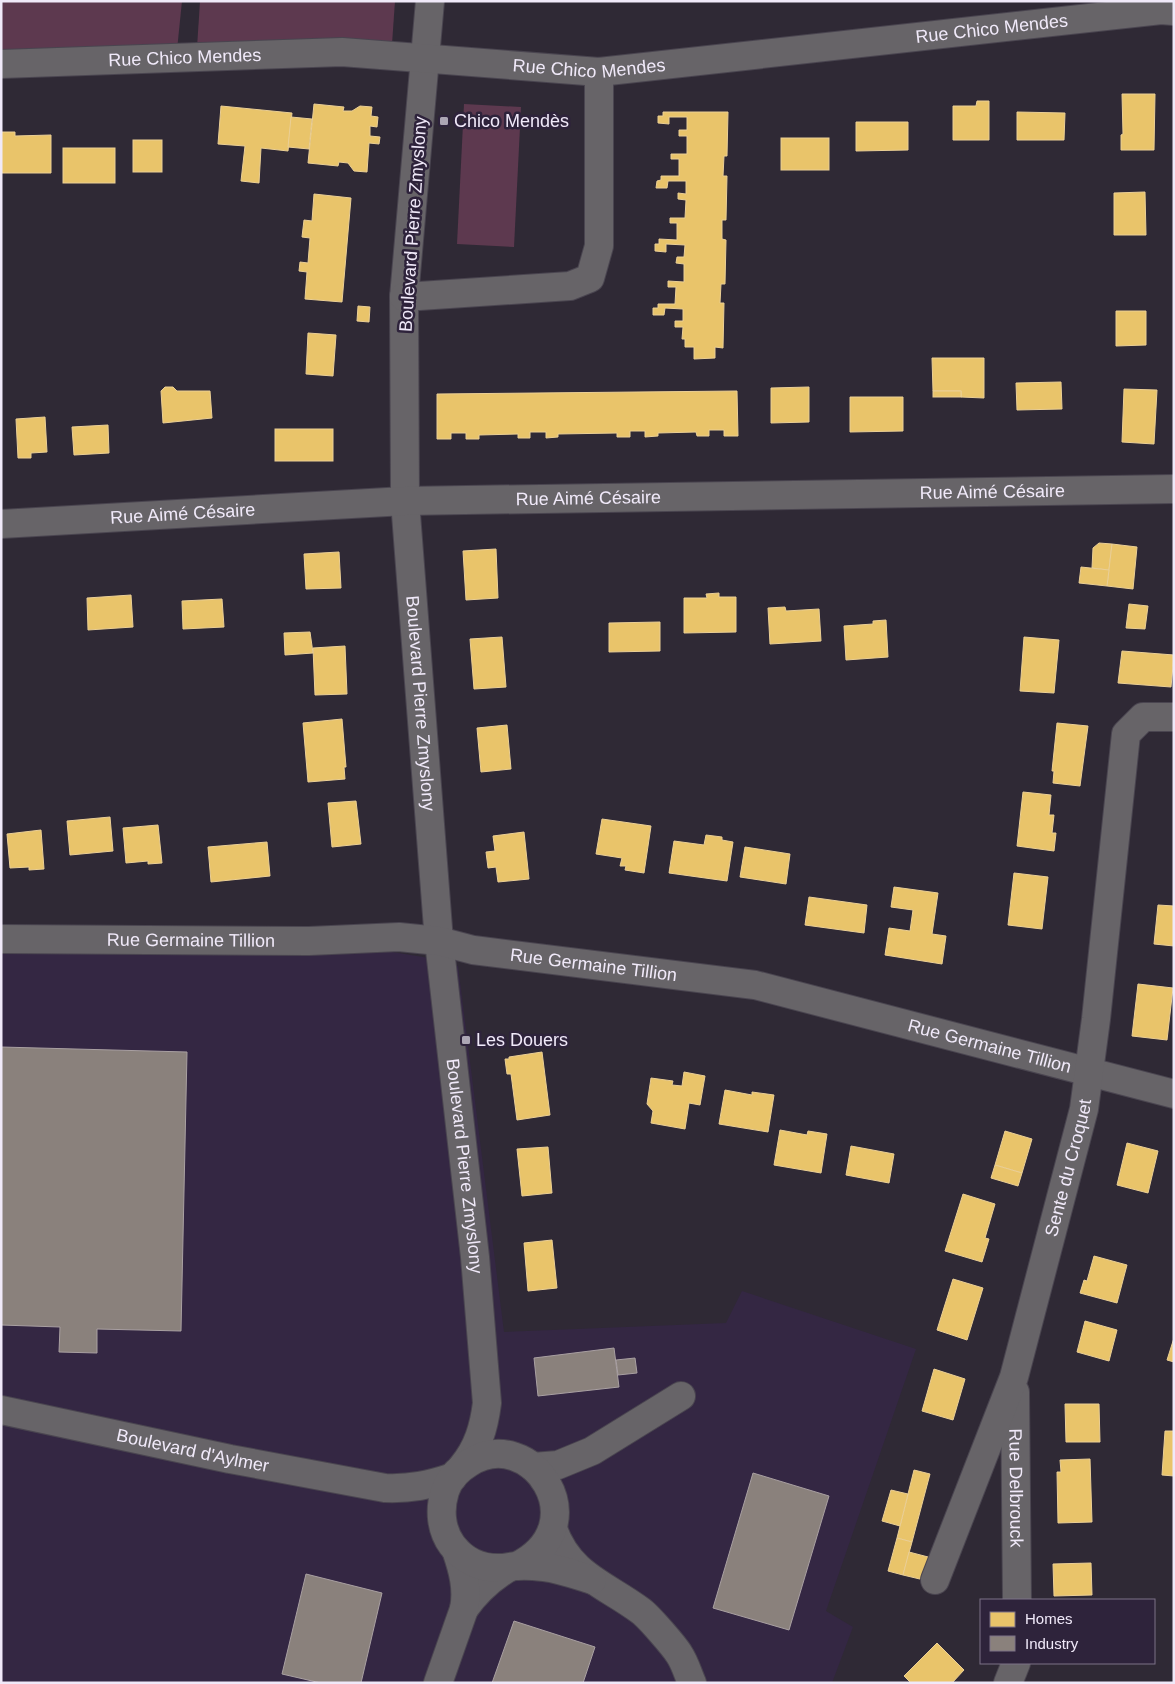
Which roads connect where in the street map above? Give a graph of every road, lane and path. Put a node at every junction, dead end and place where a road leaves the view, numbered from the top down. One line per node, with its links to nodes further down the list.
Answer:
1 (430, 1): 3 (street, Boulevard Pierre Zmyslony)
2 (1174, 11): 5 (street, Rue Chico Mendes)
3 (426, 59): 4 (street, Rue Chico Mendes); 5 (street, Rue Chico Mendes); 6 (street, Boulevard Pierre Zmyslony)
4 (1, 64)
5 (599, 72): 6 (street)
6 (404, 297): 8 (street, Boulevard Pierre Zmyslony)
7 (1174, 489): 8 (street, Rue Aimé Césaire)
8 (405, 501): 9 (street, Rue Aimé Césaire); 12 (street, Boulevard Pierre Zmyslony)
9 (1, 524)
10 (1174, 717): 13 (street, Sente du Croquet)
11 (1, 939): 12 (street, Rue Germaine Tillion)
12 (439, 941): 13 (street, Rue Germaine Tillion); 17 (street, Boulevard Pierre Zmyslony)
13 (1088, 1071): 14 (street, Rue Germaine Tillion); 15 (street, Sente du Croquet)
14 (1174, 1094)
15 (1014, 1378): 27 (street, Sente du Croquet); 28 (street, Rue Delbrouck)
16 (680, 1396): 19 (street)
17 (487, 1403): 20 (street, Boulevard Pierre Zmyslony); 21 (street, Boulevard Pierre Zmyslony)
18 (1, 1410): 22 (street, Boulevard d'Aylmer)
19 (592, 1451): 20 (street); 23 (street)
20 (522, 1461): 21 (street); 23 (street)
21 (457, 1472): 22 (street, Boulevard d'Aylmer); 24 (street)
22 (385, 1488): 24 (street, Boulevard d'Aylmer)
23 (554, 1516): 25 (street); 26 (street)
24 (450, 1539): 25 (street); 29 (street)
25 (513, 1567): 26 (street); 29 (street)
26 (592, 1580): 32 (street)
27 (935, 1580)
28 (1017, 1599)
29 (464, 1609): 31 (street)
30 (1016, 1664): 33 (street)
31 (438, 1683)
32 (692, 1683)
33 (1008, 1683)

